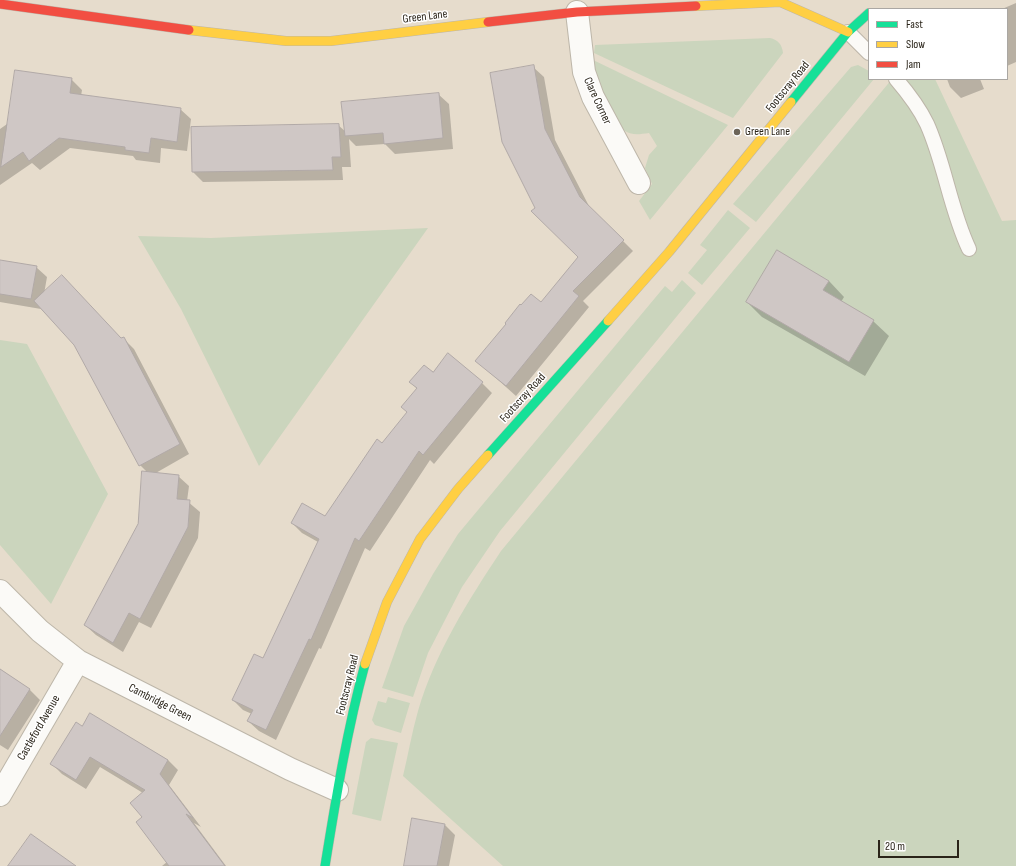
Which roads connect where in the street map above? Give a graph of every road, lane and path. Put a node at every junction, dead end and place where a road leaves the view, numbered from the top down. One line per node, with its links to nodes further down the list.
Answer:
1 (780, 1): 3 (main road, Green Lane); 5 (main road, Green Lane)
2 (0, 4): 3 (main road, Green Lane)
3 (577, 12): 8 (street, Clare Corner)
4 (868, 14): 5 (main road, Footscray Road)
5 (848, 32): 6 (lane); 12 (main road, Footscray Road)
6 (868, 51)
7 (897, 80): 9 (lane)
8 (639, 183)
9 (969, 248)
10 (0, 591): 11 (street, Cambridge Green)
11 (78, 661): 12 (street, Cambridge Green); 13 (street, Castleford Avenue)
12 (337, 790): 14 (main road, Footscray Road)
13 (0, 795)
14 (325, 866)

